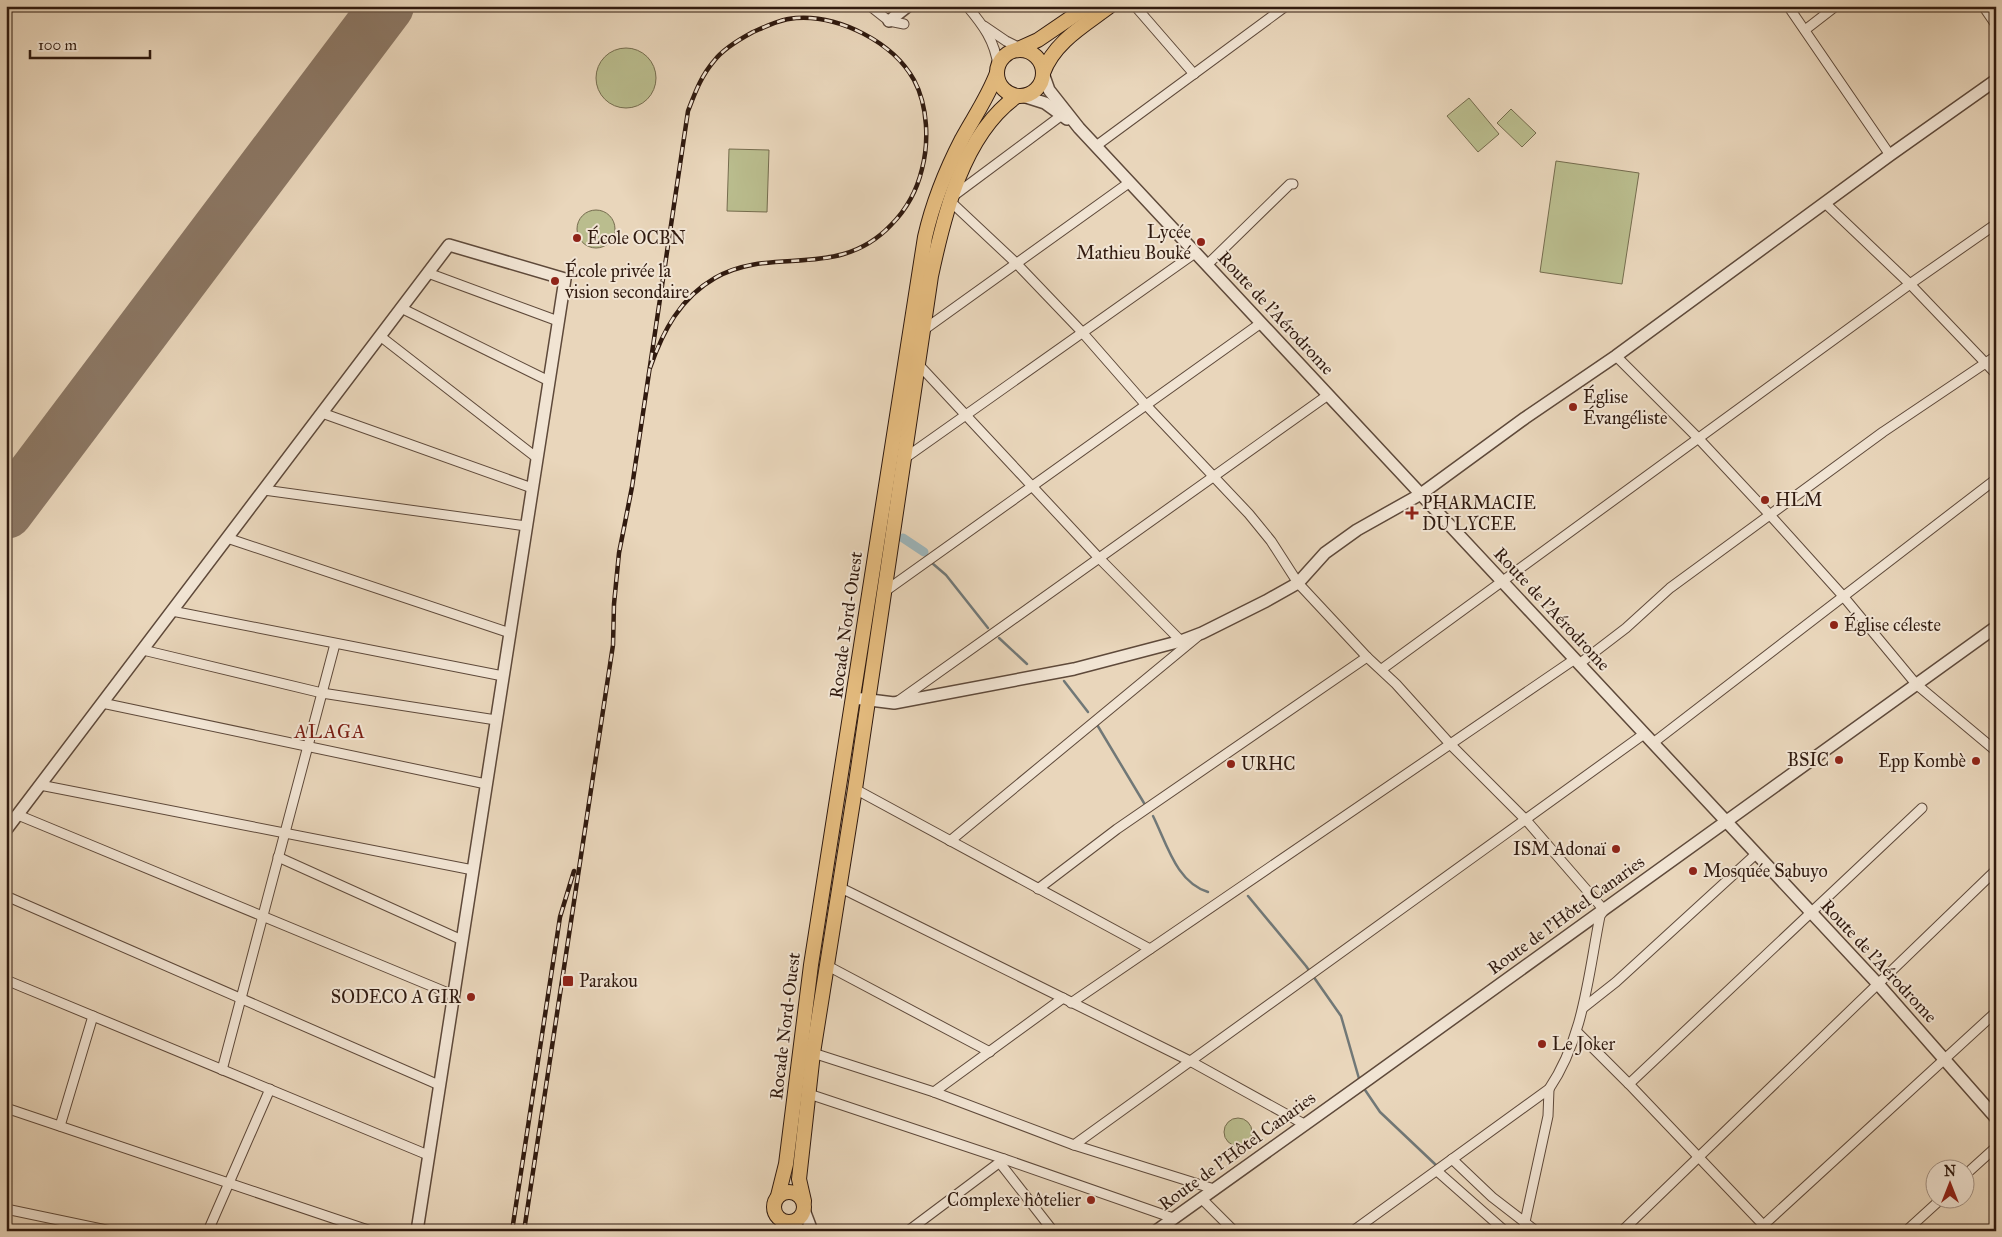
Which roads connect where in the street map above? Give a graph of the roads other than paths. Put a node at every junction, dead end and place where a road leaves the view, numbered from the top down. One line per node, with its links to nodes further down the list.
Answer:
1 (870, 6): 11 (street)
2 (908, 6): 11 (street)
3 (967, 6): 14 (street)
4 (1088, 6): 16 (main road)
5 (1110, 6): 18 (main road)
6 (1135, 6): 19 (street)
7 (1286, 6): 19 (street)
8 (1788, 6): 15 (street)
9 (1836, 6): 15 (street)
10 (1983, 6): 13 (street)
11 (889, 21): 12 (street)
12 (904, 24)
13 (1996, 25)
14 (984, 26): 16 (street); 17 (street)
15 (1805, 30): 25 (street)
16 (1020, 50): 17 (main road); 18 (main road)
17 (997, 70): 21 (main road); 82 (main road, Rocade Nord-Ouest)
18 (1043, 73): 21 (main road); 23 (street, Route de l'Aérodrome)
19 (1194, 74): 24 (street)
20 (1996, 80): 25 (street)
21 (1020, 96): 22 (street, Route de l'Aérodrome); 28 (main road, Rocade Nord-Ouest)
22 (1062, 115): 23 (street, Route de l'Aérodrome); 28 (street)
23 (1079, 128): 24 (street, Route de l'Aérodrome)
24 (1096, 146): 26 (street, Route de l'Aérodrome)
25 (1890, 155): 29 (street)
26 (1130, 182): 31 (street, Route de l'Aérodrome); 32 (street)
27 (1293, 184): 33 (street)
28 (952, 199): 32 (street); 39 (main road, Rocade Nord-Ouest)
29 (1825, 203): 35 (street); 42 (street)
30 (1996, 224): 35 (street)
31 (1196, 253): 33 (street, Route de l'Aérodrome); 40 (street)
32 (1016, 263): 39 (street); 40 (street)
33 (1207, 265): 38 (street, Route de l'Aérodrome)
34 (428, 273): 36 (street); 37 (street); 37 (street)
35 (1910, 284): 44 (street); 52 (street)
36 (401, 308): 41 (street); 47 (street)
37 (558, 321): 47 (street)
38 (1261, 323): 48 (street, Route de l'Aérodrome); 49 (street)
39 (925, 329): 45 (main road, Rocade Nord-Ouest)
40 (1082, 332): 49 (street); 51 (street)
41 (380, 336): 50 (street); 53 (street)
42 (1616, 356): 52 (street); 60 (street)
43 (1996, 356): 44 (street)
44 (1986, 363): 46 (street); 61 (street)
45 (919, 366): 51 (street); 54 (main road, Rocade Nord-Ouest)
46 (1996, 374)
47 (549, 381): 53 (street)
48 (1328, 395): 55 (street); 60 (street, Route de l'Aérodrome)
49 (1145, 404): 55 (street); 57 (street)
50 (322, 413): 58 (street); 59 (street)
51 (966, 415): 54 (street); 57 (street)
52 (1699, 439): 61 (street); 65 (street)
53 (537, 458): 58 (street)
54 (905, 458): 67 (main road, Rocade Nord-Ouest)
55 (1213, 476): 64 (street); 66 (street)
56 (1996, 480): 68 (street)
57 (1032, 486): 64 (street); 67 (street)
58 (532, 488): 62 (street)
59 (264, 490): 62 (street); 63 (street)
60 (1421, 494): 65 (street, Route de l'Aérodrome); 66 (street)
61 (1770, 515): 68 (street); 77 (street)
62 (526, 526): 71 (street)
63 (227, 538): 69 (street); 71 (street)
64 (1100, 558): 73 (street); 84 (street)
65 (1503, 582): 77 (street, Route de l'Aérodrome); 78 (street)
66 (1298, 583): 72 (street); 76 (street)
67 (884, 592): 82 (main road, Rocade Nord-Ouest)
68 (1843, 596): 80 (street); 88 (street)
69 (172, 611): 74 (street); 75 (street)
70 (1996, 627): 80 (street, Route de l'Hôtel Canaries)
71 (510, 633): 79 (street)
72 (1202, 633): 73 (street); 100 (street)
73 (1181, 641): 84 (street)
74 (335, 644): 79 (street); 81 (street)
75 (142, 650): 81 (street); 83 (street)
76 (1367, 657): 78 (street); 106 (street)
77 (1577, 662): 86 (street, Route de l'Aérodrome); 89 (street)
78 (1382, 669): 89 (street)
79 (503, 676): 85 (street)
80 (1916, 684): 87 (street); 98 (street, Route de l'Hôtel Canaries)
81 (322, 693): 85 (street); 90 (street)
82 (861, 699): 84 (street); 94 (main road, Rocade Nord-Ouest); 148 (main road, Rocade Nord-Ouest)
83 (102, 703): 90 (street); 93 (street)
84 (894, 703)
85 (496, 720): 92 (street)
86 (1644, 734): 88 (street, Route de l'Aérodrome); 97 (street)
87 (1992, 741): 91 (street)
88 (1653, 743): 98 (street, Route de l'Aérodrome)
89 (1451, 745): 97 (street); 112 (street)
90 (308, 747): 92 (street); 99 (street)
91 (1996, 751)
92 (486, 784): 103 (street)
93 (40, 785): 96 (street); 99 (street)
94 (855, 789): 100 (street); 105 (main road, Rocade Nord-Ouest)
95 (1922, 808): 109 (street)
96 (11, 820): 110 (street)
97 (1526, 820): 108 (street); 126 (street)
98 (1726, 821): 101 (street, Route de l'Aérodrome); 108 (street, Route de l'Hôtel Canaries)
99 (285, 834): 102 (street); 103 (street)
100 (950, 841): 106 (street)
101 (1756, 854): 109 (street, Route de l'Aérodrome); 119 (street)
102 (278, 857): 110 (street); 111 (street)
103 (473, 870): 111 (street)
104 (1996, 870): 115 (street)
105 (839, 887): 113 (main road, Rocade Nord-Ouest); 118 (street)
106 (1038, 889): 112 (street)
107 (6, 896): 117 (street)
108 (1604, 910): 119 (street); 136 (street, Route de l'Hôtel Canaries)
109 (1811, 912): 115 (street, Route de l'Aérodrome); 128 (street)
110 (263, 915): 116 (street); 117 (street)
111 (462, 940): 116 (street)
112 (1150, 949): 118 (street)
113 (826, 965): 123 (street); 124 (main road, Rocade Nord-Ouest)
114 (6, 980): 121 (street)
115 (1878, 984): 125 (street, Route de l'Aérodrome); 141 (street)
116 (454, 995): 129 (street)
117 (241, 998): 127 (street); 129 (street)
118 (1067, 1001): 123 (street); 126 (street)
119 (1583, 1008): 122 (street)
120 (1996, 1012): 125 (street)
121 (93, 1016): 127 (street); 137 (street)
122 (1578, 1032): 128 (street); 131 (street)
123 (990, 1052): 132 (street)
124 (813, 1053): 132 (street); 133 (main road, Rocade Nord-Ouest)
125 (1945, 1058): 135 (street, Route de l'Aérodrome); 155 (street)
126 (1190, 1061): 136 (street); 138 (street)
127 (222, 1070): 130 (street)
128 (1629, 1084): 141 (street)
129 (439, 1086): 140 (street)
130 (270, 1090): 140 (street); 146 (street)
131 (1549, 1090): 142 (street); 154 (street)
132 (934, 1092): 138 (street)
133 (809, 1094): 143 (street); 153 (main road, Rocade Nord-Ouest)
134 (6, 1108): 137 (street)
135 (1996, 1118)
136 (1304, 1124): 147 (street, Route de l'Hôtel Canaries)
137 (60, 1126): 146 (street)
138 (1074, 1145): 147 (street)
139 (1996, 1147): 144 (street)
140 (428, 1155): 159 (street)
141 (1699, 1157): 155 (street); 168 (street)
142 (1452, 1159): 145 (street); 154 (street)
143 (1002, 1161): 152 (street); 161 (street); 162 (street)
144 (1974, 1167)
145 (1437, 1171): 165 (street); 166 (street)
146 (229, 1183): 157 (street); 158 (street)
147 (1214, 1189): 149 (street, Route de l'Hôtel Canaries)
148 (778, 1196): 153 (main road, Rocade Nord-Ouest); 153 (main road)
149 (1201, 1198): 152 (street, Route de l'Hôtel Canaries); 164 (street)
150 (6, 1209): 156 (street)
151 (1929, 1210): 169 (street)
152 (1173, 1218): 163 (street, Route de l'Hôtel Canaries)
153 (792, 1221): 160 (street)
154 (1524, 1227): 167 (street)
155 (1763, 1229)
156 (111, 1231)
157 (208, 1231)
158 (371, 1231)
159 (417, 1231)
160 (812, 1231)
161 (908, 1231)
162 (1053, 1231)
163 (1156, 1231)
164 (1234, 1231)
165 (1353, 1231)
166 (1505, 1231)
167 (1536, 1231)
168 (1622, 1231)
169 (1906, 1231)

